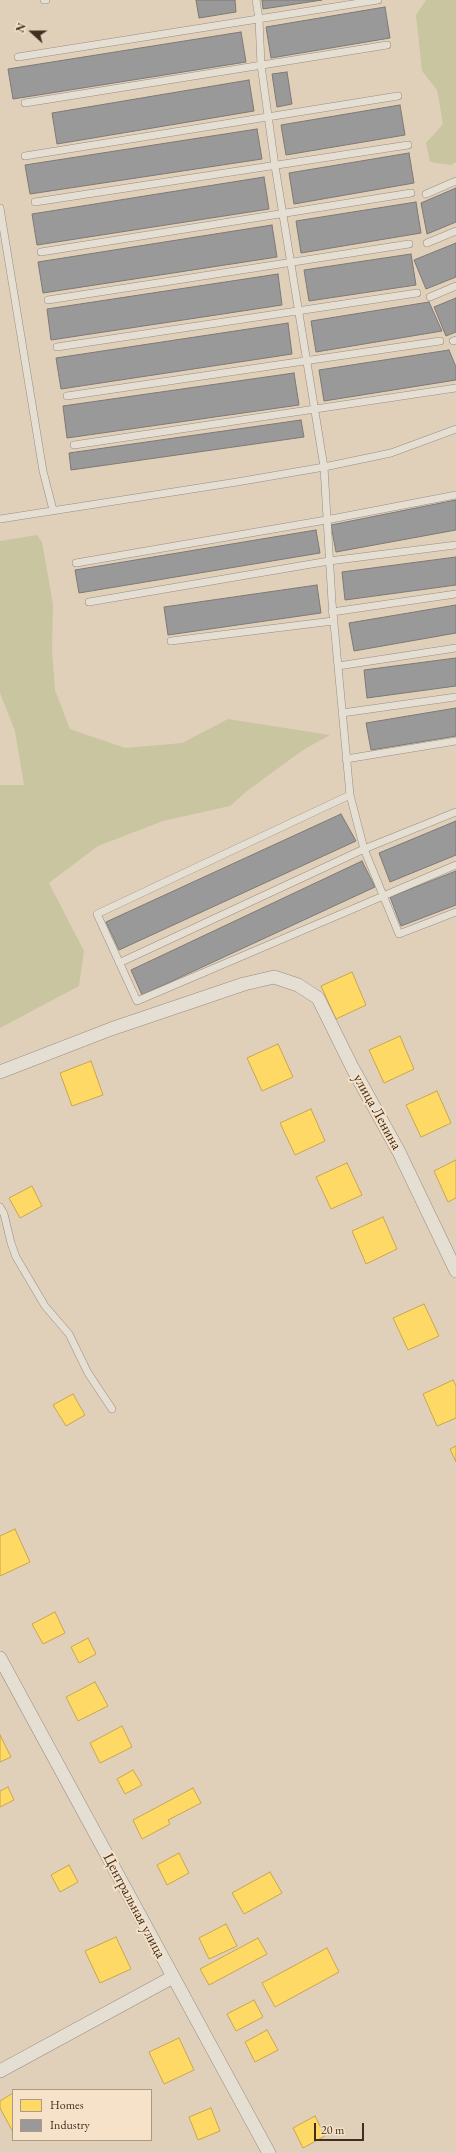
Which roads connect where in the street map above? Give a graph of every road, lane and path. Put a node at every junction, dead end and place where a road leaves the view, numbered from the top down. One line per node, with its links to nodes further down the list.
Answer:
1 (256, 0): 3 (lane)
2 (378, 0): 3 (lane)
3 (259, 19): 5 (lane); 6 (lane)
4 (387, 45): 6 (lane)
5 (18, 57)
6 (261, 65): 8 (lane); 9 (lane)
7 (398, 96): 9 (lane)
8 (25, 103)
9 (268, 116): 11 (lane); 12 (lane)
10 (408, 145): 12 (lane)
11 (25, 156)
12 (275, 166): 16 (lane); 18 (lane)
13 (456, 182): 15 (lane)
14 (411, 193): 18 (lane)
15 (426, 194)
16 (35, 202)
17 (0, 208): 39 (lane)
18 (283, 213): 22 (lane); 23 (lane)
19 (456, 231): 20 (lane)
20 (427, 243)
21 (409, 244): 23 (lane)
22 (41, 252)
23 (291, 262): 27 (lane); 28 (lane)
24 (456, 286): 26 (lane)
25 (417, 293): 28 (lane)
26 (430, 297)
27 (48, 300)
28 (299, 311): 30 (lane); 31 (lane)
29 (440, 341): 31 (lane)
30 (57, 347)
31 (307, 361): 33 (lane); 34 (lane)
32 (456, 388): 34 (lane)
33 (67, 396)
34 (315, 409): 36 (lane); 37 (lane)
35 (456, 429): 37 (lane)
36 (74, 445)
37 (324, 467): 39 (lane); 41 (lane)
38 (456, 495): 41 (lane)
39 (53, 510): 40 (lane)
40 (0, 519)
41 (326, 520): 43 (lane); 44 (lane)
42 (456, 545): 43 (lane)
43 (329, 561): 46 (lane); 47 (lane)
44 (76, 563)
45 (456, 594): 47 (lane)
46 (89, 602)
47 (332, 612): 48 (lane)
48 (333, 621): 49 (lane); 51 (lane)
49 (171, 641)
50 (456, 648): 51 (lane)
51 (338, 666): 53 (lane)
52 (456, 697): 53 (lane)
53 (342, 713): 55 (lane)
54 (456, 741): 55 (lane)
55 (346, 759): 56 (lane)
56 (350, 795): 58 (lane); 62 (lane)
57 (456, 812): 58 (lane)
58 (364, 849): 60 (lane); 62 (lane)
59 (456, 865): 60 (lane)
60 (382, 897): 61 (lane); 62 (lane)
61 (456, 912)
62 (119, 963)
63 (0, 1072): 65 (street, улица Ленина)
64 (0, 1207): 66 (lane)
65 (456, 1271)
66 (112, 1409)
67 (0, 1658): 68 (street, Центральная улица)
68 (172, 1977): 69 (street); 70 (street, Центральная улица)
69 (0, 2071)
70 (269, 2153)

